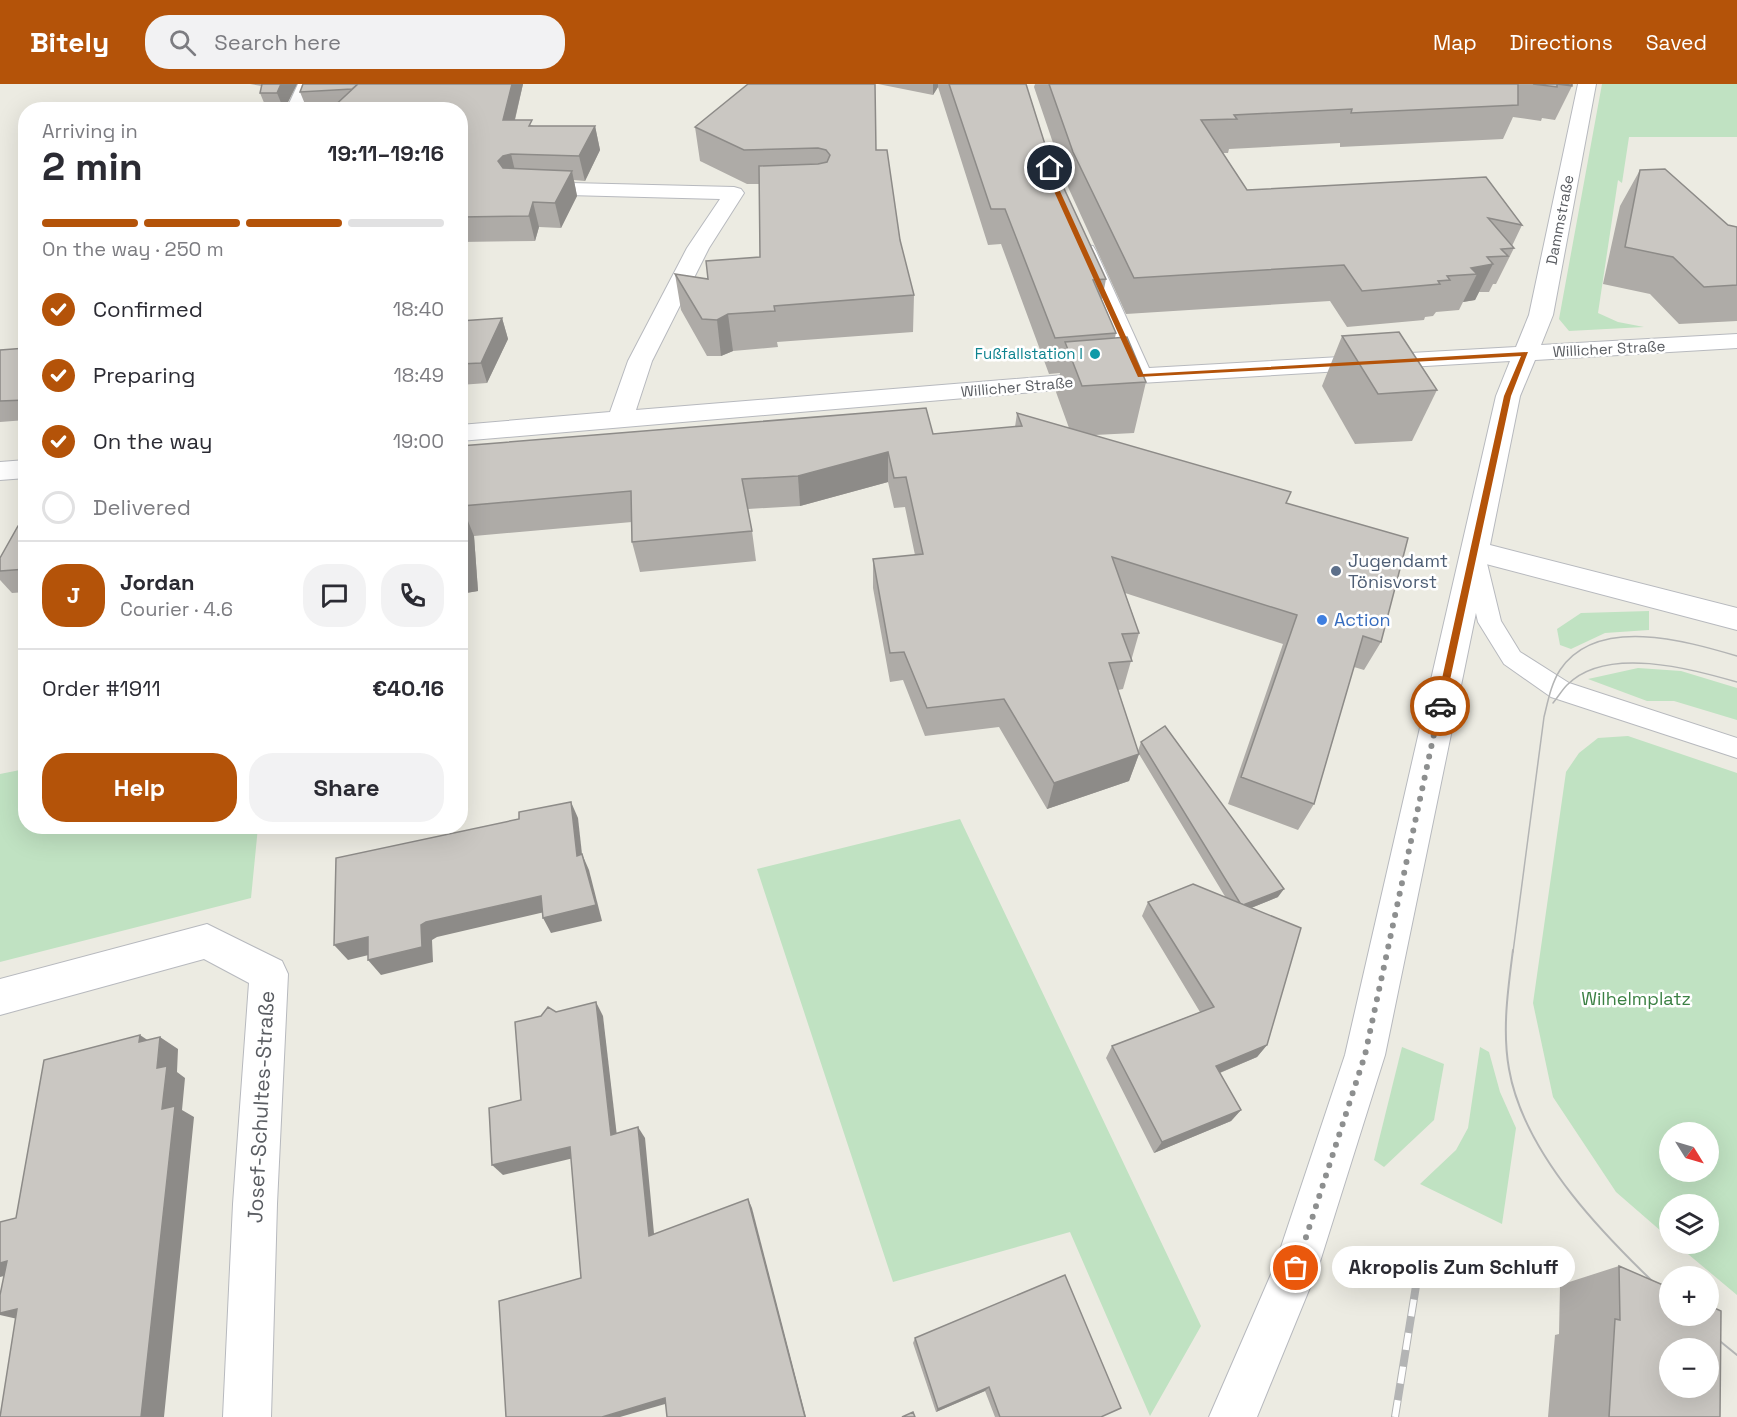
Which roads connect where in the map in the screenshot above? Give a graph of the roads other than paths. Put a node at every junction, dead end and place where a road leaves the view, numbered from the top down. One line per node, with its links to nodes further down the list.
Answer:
1 (307, 84): 3 (street)
2 (1581, 85): 7 (street, Dammstraße)
3 (299, 102)
4 (517, 187): 9 (street)
5 (1075, 230): 8 (street)
6 (1737, 341): 7 (street, Willicher Straße)
7 (1525, 354): 8 (street, Willicher Straße); 13 (street, Dammstraße)
8 (1140, 376): 9 (street, Willicher Straße)
9 (620, 421): 10 (street, Willicher Straße)
10 (468, 432)
11 (18, 470): 12 (street)
12 (0, 471)
13 (1473, 551): 14 (street); 15 (lane); 18 (street, Dammstraße)
14 (1737, 619)
15 (1737, 748)
16 (0, 997): 17 (street, Josef-Schultes-Straße)
17 (247, 1417)
18 (1233, 1417)

